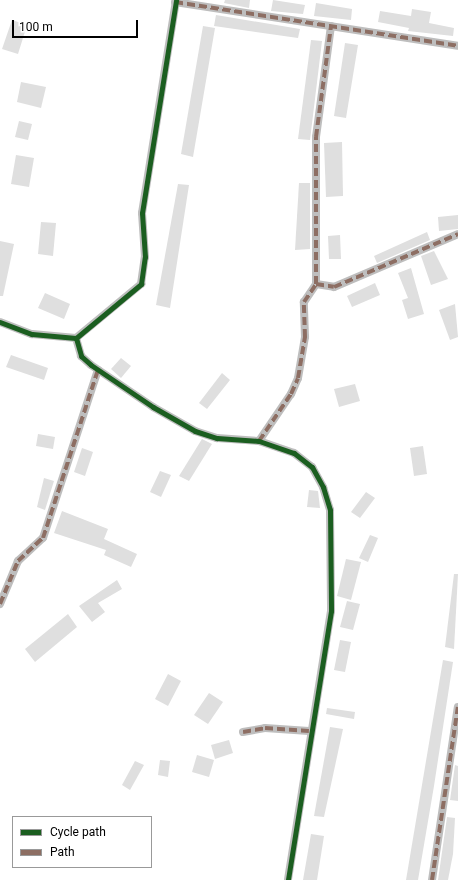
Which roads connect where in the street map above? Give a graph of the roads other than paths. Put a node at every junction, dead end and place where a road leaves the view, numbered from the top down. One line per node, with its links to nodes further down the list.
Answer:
1 (175, 1): 2 (street); 7 (street)
2 (331, 26): 3 (street); 5 (street)
3 (458, 46)
4 (458, 234): 5 (street)
5 (316, 284): 9 (street)
6 (0, 322): 7 (street)
7 (76, 338): 8 (street)
8 (98, 370): 9 (street); 10 (street)
9 (259, 441): 13 (street)
10 (0, 604)
11 (458, 707): 15 (street)
12 (243, 732): 13 (street)
13 (309, 732): 14 (street)
14 (288, 880)
15 (432, 880)

